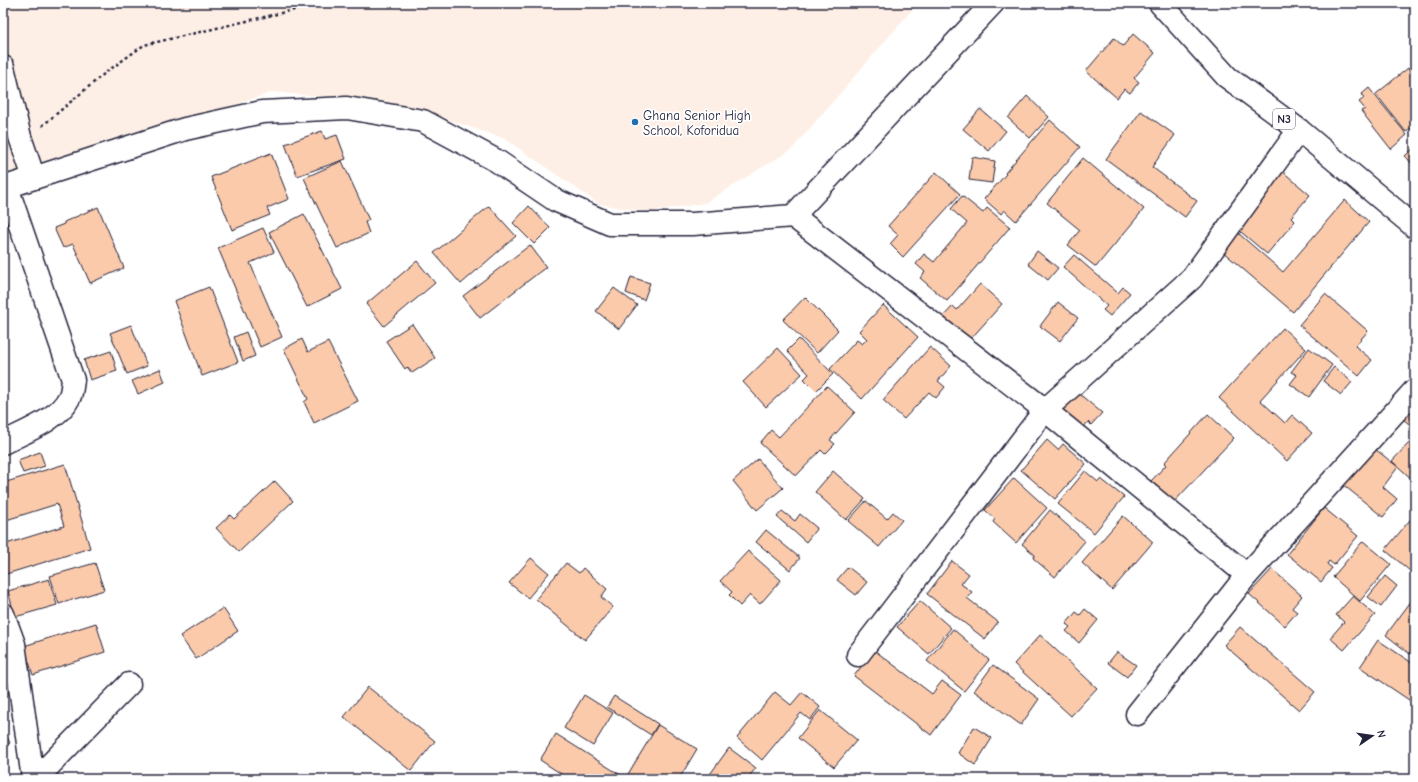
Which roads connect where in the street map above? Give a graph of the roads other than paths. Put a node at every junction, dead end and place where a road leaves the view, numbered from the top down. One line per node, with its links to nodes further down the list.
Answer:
1 (993, 3): 7 (street)
2 (1160, 3): 4 (street, N3)
3 (4, 77): 5 (street)
4 (1300, 130): 8 (street, N3); 10 (street)
5 (34, 178): 6 (street); 7 (street)
6 (5, 187): 11 (street)
7 (794, 216): 10 (street)
8 (1415, 227)
9 (1415, 390): 12 (street)
10 (1045, 410): 12 (street); 14 (street)
11 (3, 443)
12 (1247, 575): 16 (street)
13 (3, 614): 17 (street)
14 (858, 655)
15 (129, 684): 18 (street)
16 (1138, 714)
17 (33, 779)
18 (36, 779)

